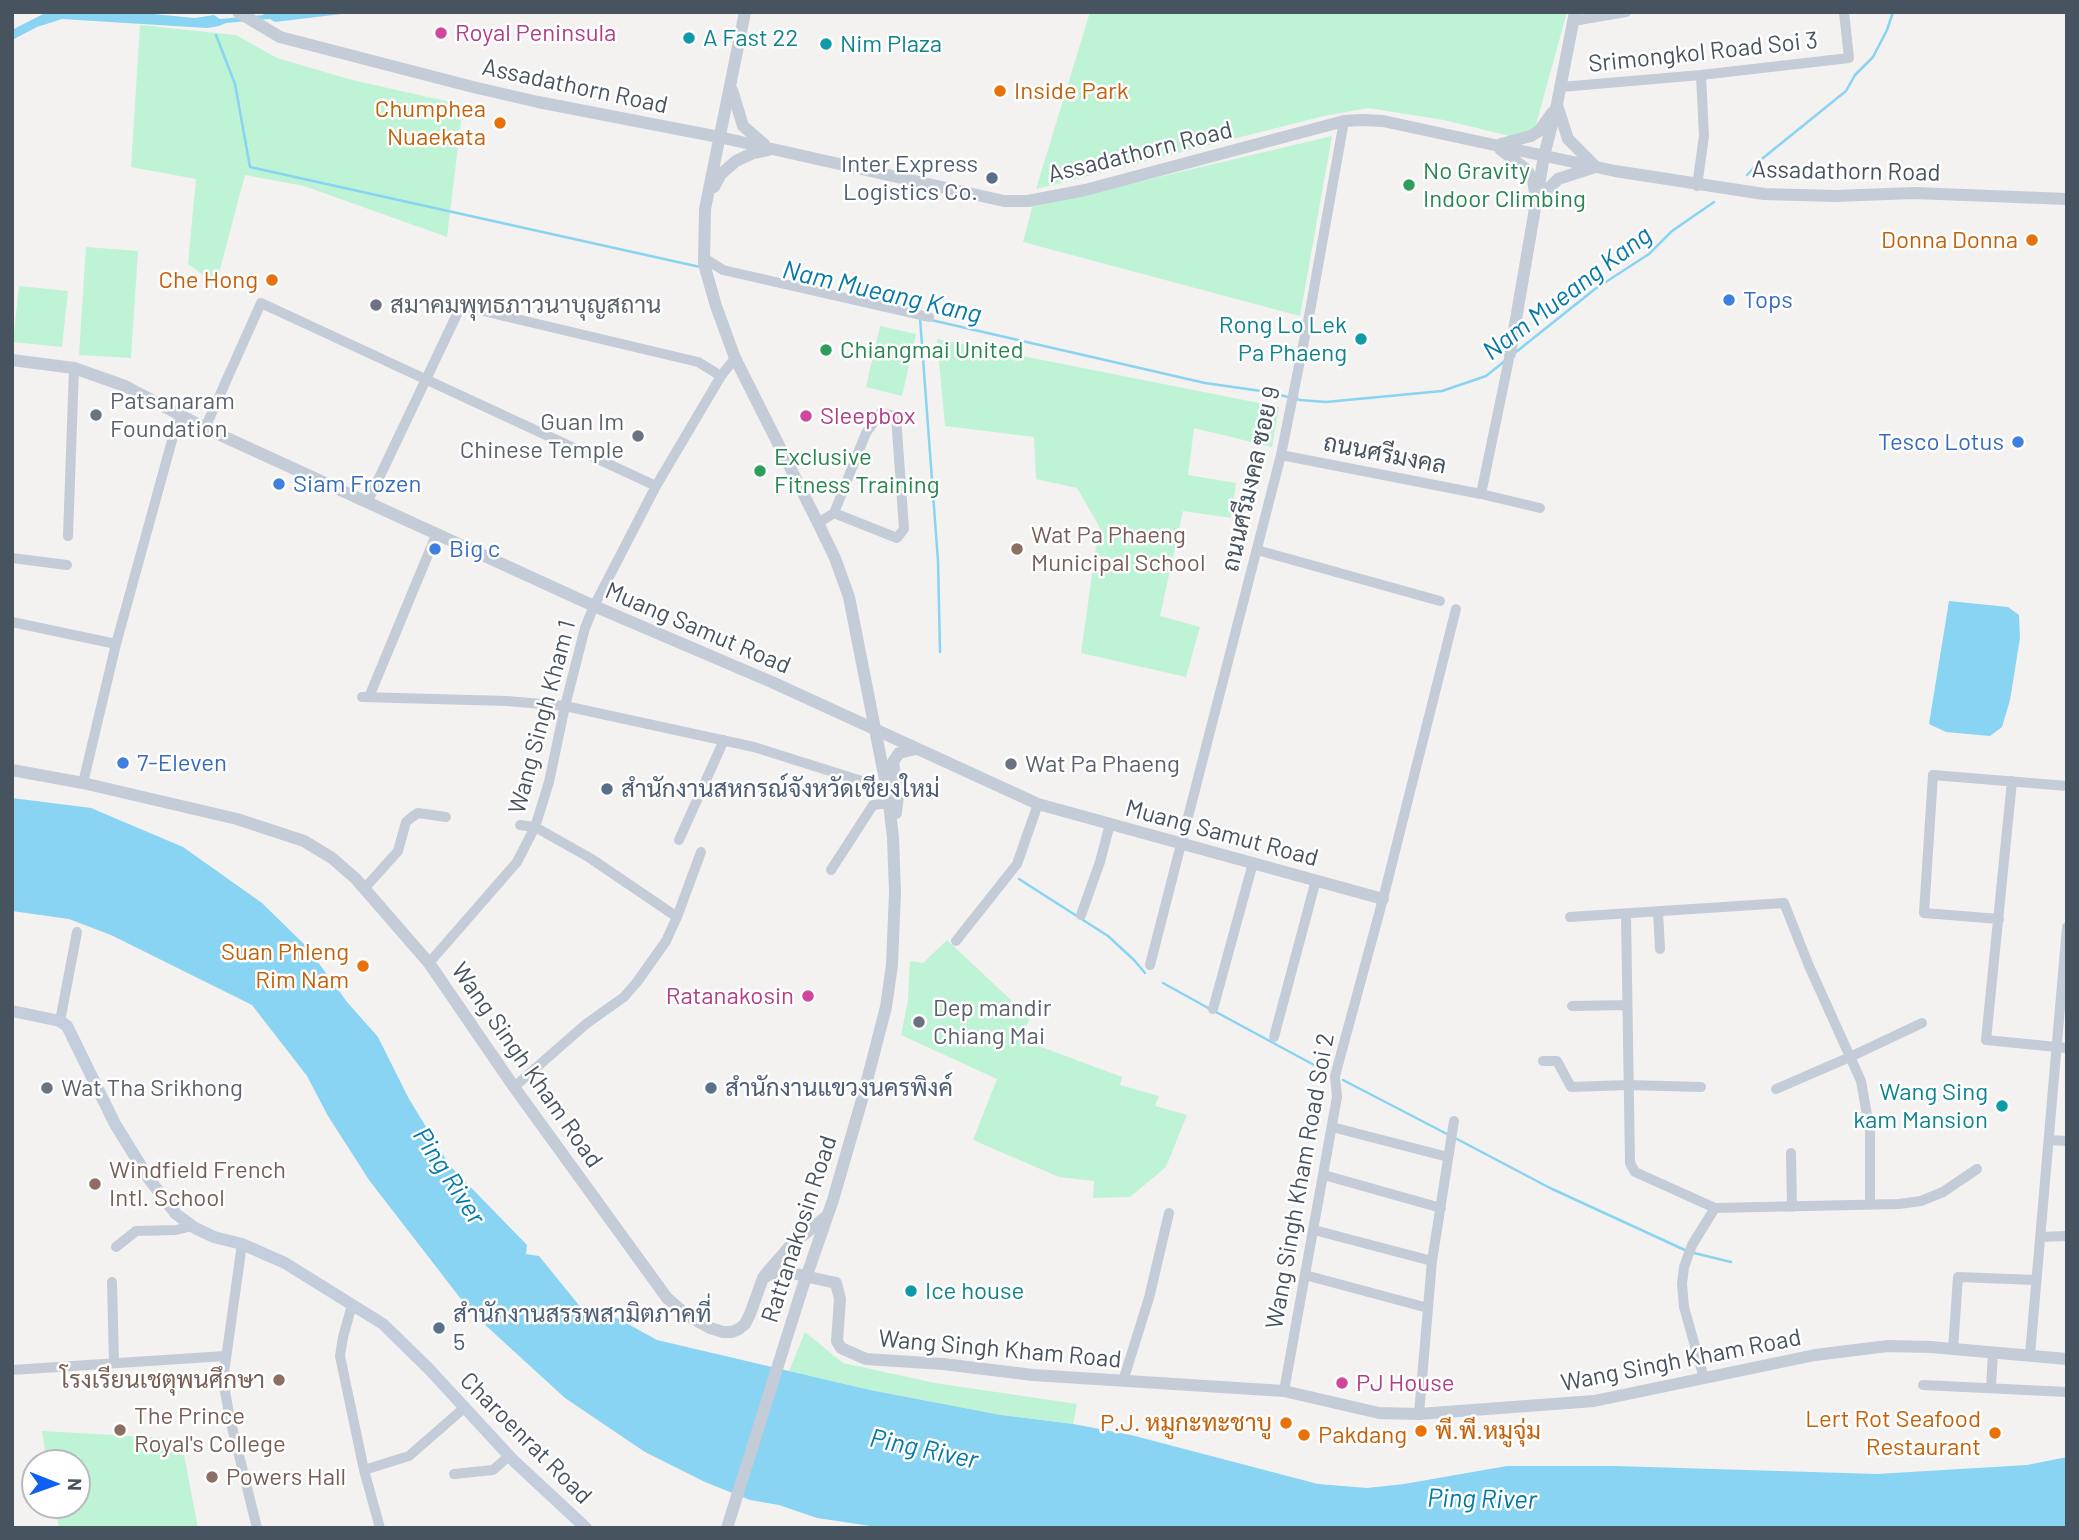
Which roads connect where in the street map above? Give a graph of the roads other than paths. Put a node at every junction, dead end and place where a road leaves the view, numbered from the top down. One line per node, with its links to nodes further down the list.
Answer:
1 (746, 12): 7 (street, Rattanakosin Road)
2 (1626, 12): 5 (street)
3 (1844, 12): 6 (street, Srimongkol Road Soi 3)
4 (240, 13): 11 (street, Assadathorn Road)
5 (1574, 17): 8 (street)
6 (1701, 75): 8 (street, Srimongkol Road Soi 3); 16 (street)
7 (731, 83): 11 (street, Rattanakosin Road); 13 (street)
8 (1560, 88): 9 (street)
9 (1557, 104): 12 (street); 14 (street); 15 (street)
10 (1344, 121): 12 (street, Assadathorn Road); 13 (street, Assadathorn Road); 30 (street, ถนนศรีมงคล ซอย 9)
11 (719, 137): 13 (street, Assadathorn Road); 19 (street, Rattanakosin Road)
12 (1494, 145): 14 (street, Assadathorn Road); 18 (street)
13 (772, 149): 19 (street)
14 (1544, 156): 15 (street, Assadathorn Road); 18 (street)
15 (1595, 167): 16 (street, Assadathorn Road); 18 (street)
16 (1697, 186): 17 (street, Assadathorn Road)
17 (2067, 199)
18 (1536, 200): 22 (street)
19 (706, 203): 20 (street, Rattanakosin Road)
20 (704, 261): 21 (street); 23 (street, Rattanakosin Road)
21 (929, 317)
22 (1510, 354): 32 (street)
23 (735, 358): 26 (street, Wang Singh Kham 1); 36 (street, Rattanakosin Road)
24 (12, 360): 25 (street, Muang Samut Road)
25 (74, 368): 28 (street, Muang Samut Road); 38 (street)
26 (721, 376): 27 (street); 31 (street, Wang Singh Kham 1)
27 (426, 380): 29 (street); 31 (street); 33 (street)
28 (179, 415): 29 (street, Muang Samut Road); 46 (street)
29 (205, 428): 33 (street, Muang Samut Road)
30 (1281, 455): 32 (street, ถนนศรีมงคล); 39 (street, ถนนศรีมงคล ซอย 9)
31 (656, 485): 43 (street, Wang Singh Kham 1)
32 (1481, 494): 34 (street, ถนนศรีมงคล)
33 (368, 501): 37 (street, Muang Samut Road)
34 (1540, 508)
35 (834, 513): 35 (street); 36 (street)
36 (818, 523): 48 (street, Rattanakosin Road)
37 (437, 533): 43 (street, Muang Samut Road); 47 (street)
38 (68, 536)
39 (1256, 550): 42 (street); 63 (street, ถนนศรีมงคล ซอย 9)
40 (12, 558): 41 (street)
41 (67, 565)
42 (1440, 601)
43 (594, 606): 47 (street, Wang Singh Kham 1); 48 (street, Muang Samut Road)
44 (1456, 609): 69 (street, Wang Singh Kham Road Soi 2)
45 (12, 622): 46 (street)
46 (116, 644): 53 (street)
47 (565, 706): 49 (street); 60 (street, Wang Singh Kham 1)
48 (876, 731): 50 (street, Muang Samut Road); 55 (street, Rattanakosin Road)
49 (724, 740): 55 (street); 62 (street)
50 (916, 749): 56 (street, Muang Samut Road); 61 (street)
51 (12, 771): 53 (street, Wang Singh Kham Road)
52 (2012, 781): 54 (street); 75 (street); 75 (street)
53 (83, 783): 68 (street, Wang Singh Kham Road)
54 (2067, 786)
55 (888, 796): 61 (street, Rattanakosin Road); 66 (street)
56 (1038, 804): 58 (street, Muang Samut Road); 78 (street)
57 (446, 817): 68 (street)
58 (1110, 824): 63 (street, Muang Samut Road); 71 (street)
59 (520, 825): 60 (street)
60 (535, 827): 73 (street); 80 (street, Wang Singh Kham 1)
61 (893, 838): 109 (street, Rattanakosin Road)
62 (679, 841)
63 (1181, 843): 65 (street, Muang Samut Road); 81 (street, ถนนศรีมงคล ซอย 9)
64 (701, 852): 73 (street)
65 (1253, 863): 67 (street, Muang Samut Road); 84 (street)
66 (831, 870)
67 (1316, 880): 69 (street, Muang Samut Road); 88 (street)
68 (364, 889): 80 (street, Wang Singh Kham Road)
69 (1383, 899): 97 (street, Wang Singh Kham Road Soi 2)
70 (1658, 912): 72 (street); 79 (street); 90 (street)
71 (1081, 915)
72 (1626, 915): 74 (street); 82 (street)
73 (677, 917): 93 (street)
74 (1570, 917)
75 (1999, 919): 89 (street)
76 (2067, 927): 89 (street)
77 (77, 932): 86 (street)
78 (956, 941)
79 (1661, 949)
80 (429, 963): 93 (street, Wang Singh Kham Road)
81 (1150, 965)
82 (1627, 1005): 83 (street); 92 (street)
83 (1573, 1006)
84 (1213, 1009)
85 (12, 1011): 86 (main road)
86 (60, 1021): 110 (main road, Charoenrat Road)
87 (1922, 1023): 90 (street)
88 (1274, 1037)
89 (2061, 1047): 98 (street)
90 (1850, 1057): 95 (street); 104 (street)
91 (1543, 1060): 92 (street)
92 (1628, 1085): 94 (street); 107 (street)
93 (514, 1087): 119 (street, Wang Singh Kham Road)
94 (1701, 1087)
95 (1776, 1089)
96 (1454, 1121): 101 (street)
97 (1332, 1127): 101 (street); 103 (street, Wang Singh Kham Road Soi 2)
98 (2049, 1140): 99 (street); 113 (street)
99 (2067, 1141)
100 (1791, 1153): 105 (street)
101 (1448, 1157): 106 (street)
102 (1976, 1169): 104 (street)
103 (1324, 1175): 106 (street); 111 (street, Wang Singh Kham Road Soi 2)
104 (1870, 1205): 105 (street)
105 (1792, 1207): 107 (street)
106 (1441, 1208): 116 (street)
107 (1715, 1208): 131 (street)
108 (1169, 1213): 132 (street)
109 (827, 1216): 117 (street, Rattanakosin Road); 119 (street)
110 (192, 1226): 114 (main road, Charoenrat Road); 115 (street)
111 (1314, 1230): 116 (street); 118 (street, Wang Singh Kham Road Soi 2)
112 (2067, 1236): 113 (street)
113 (2040, 1237): 120 (street)
114 (242, 1244): 122 (main road, Charoenrat Road); 127 (street)
115 (116, 1247)
116 (1432, 1261): 123 (street)
117 (807, 1275): 119 (street, Wang Singh Kham Road); 132 (street, Wang Singh Kham Road); 145 (street, Rattanakosin Road)
118 (1305, 1275): 123 (street); 135 (street, Wang Singh Kham Road Soi 2)
119 (763, 1279)
120 (2036, 1280): 124 (street); 126 (street)
121 (112, 1282): 129 (street)
122 (352, 1305): 137 (main road, Charoenrat Road); 140 (street)
123 (1428, 1307): 138 (street)
124 (1953, 1349): 125 (street, Wang Singh Kham Road); 131 (street, Wang Singh Kham Road)
125 (1993, 1352): 126 (street, Wang Singh Kham Road); 134 (street)
126 (2030, 1355): 128 (street, Wang Singh Kham Road)
127 (225, 1356): 129 (street); 142 (street)
128 (2067, 1359)
129 (114, 1363): 130 (street)
130 (12, 1370)
131 (1704, 1378): 138 (street, Wang Singh Kham Road)
132 (1123, 1381): 135 (street, Wang Singh Kham Road)
133 (1923, 1385): 134 (street)
134 (1990, 1388): 136 (street)
135 (1284, 1391): 138 (street, Wang Singh Kham Road)
136 (2067, 1392)
137 (464, 1408): 139 (main road, Charoenrat Road); 140 (street)
138 (1419, 1414)
139 (509, 1455): 141 (street); 144 (main road, Charoenrat Road)
140 (363, 1470): 143 (street)
141 (454, 1475)
142 (257, 1528)
143 (380, 1528)
144 (586, 1528)
145 (727, 1528)

